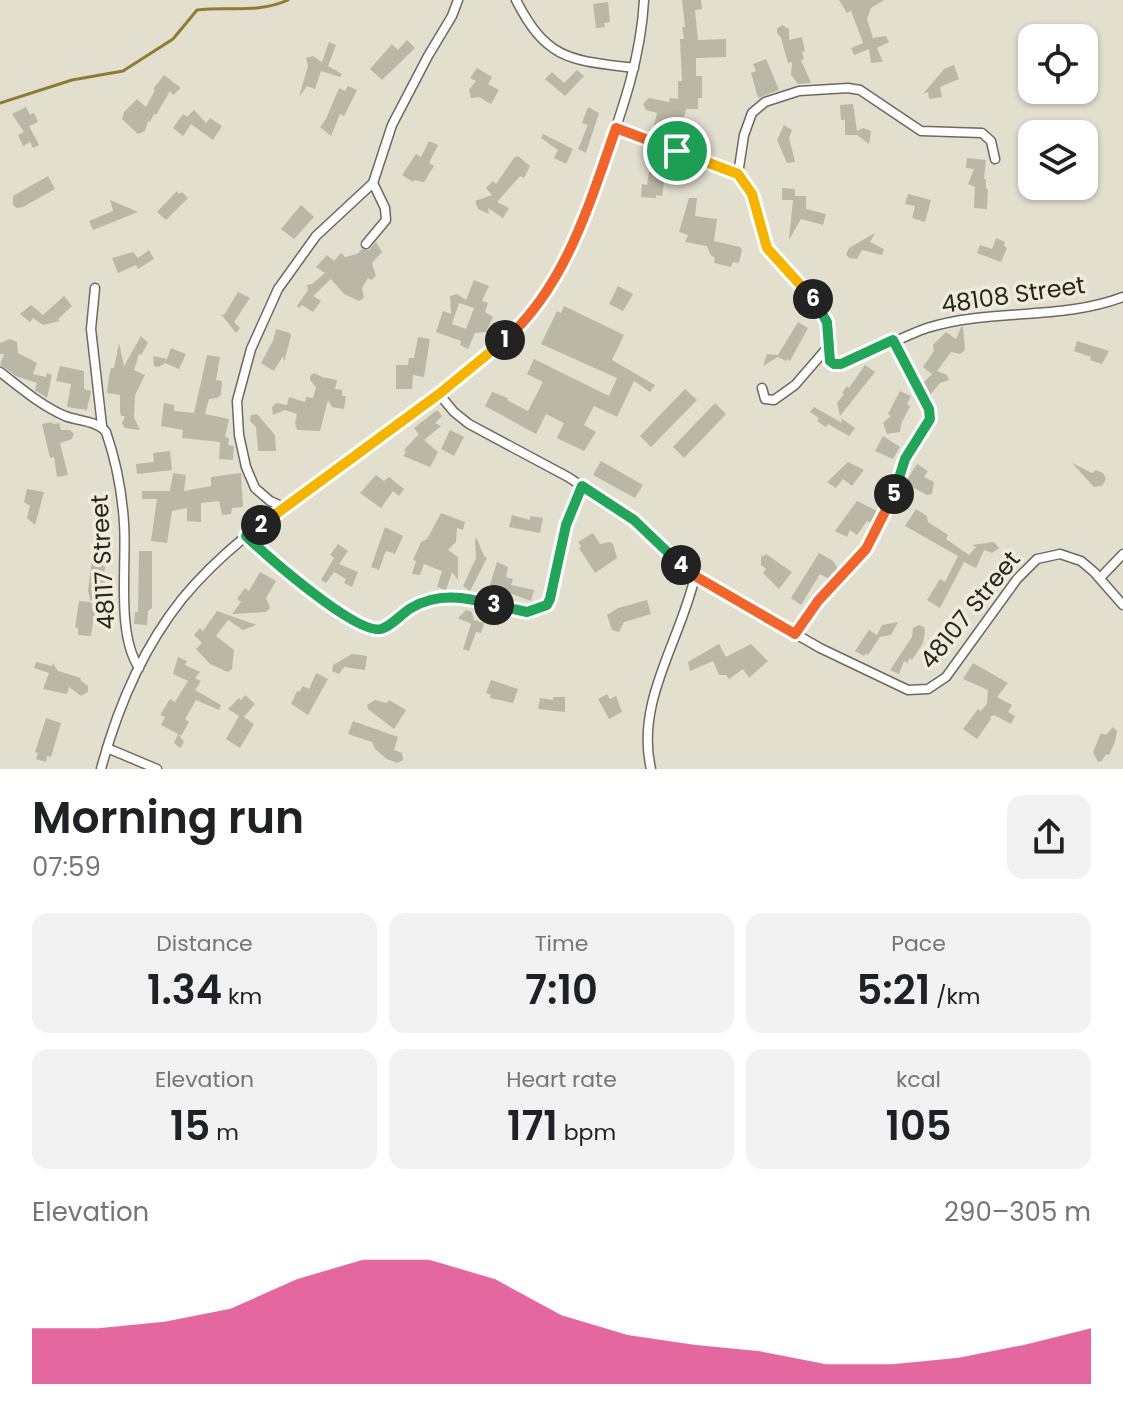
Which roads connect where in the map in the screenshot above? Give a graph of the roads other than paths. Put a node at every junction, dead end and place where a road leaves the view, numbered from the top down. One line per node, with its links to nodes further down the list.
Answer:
1 (458, 0): 8 (street)
2 (516, 0): 4 (street)
3 (644, 0): 4 (street)
4 (634, 68): 5 (street)
5 (616, 128): 7 (street); 16 (street)
6 (995, 159): 7 (street)
7 (738, 174): 13 (street)
8 (373, 183): 9 (street); 19 (street)
9 (366, 244)
10 (95, 288): 17 (street, 48117 Street)
11 (1123, 297): 12 (street, 48108 Street)
12 (893, 340): 13 (street, 48108 Street); 25 (street)
13 (827, 347): 15 (street)
14 (0, 372): 17 (street)
15 (762, 388)
16 (439, 394): 18 (street, 48107 Street); 19 (street)
17 (102, 426): 26 (street, 48117 Street)
18 (582, 486): 20 (street); 22 (street, 48107 Street)
19 (284, 507): 20 (street)
20 (246, 536): 26 (street)
21 (1123, 554): 23 (street)
22 (695, 576): 25 (street, 48107 Street); 30 (street)
23 (1100, 578): 24 (street, 48107 Street); 25 (street, 48107 Street)
24 (1123, 605)
25 (795, 634)
26 (139, 668): 27 (street)
27 (107, 748): 28 (street); 29 (street)
28 (101, 769)
29 (157, 769)
30 (651, 769)

